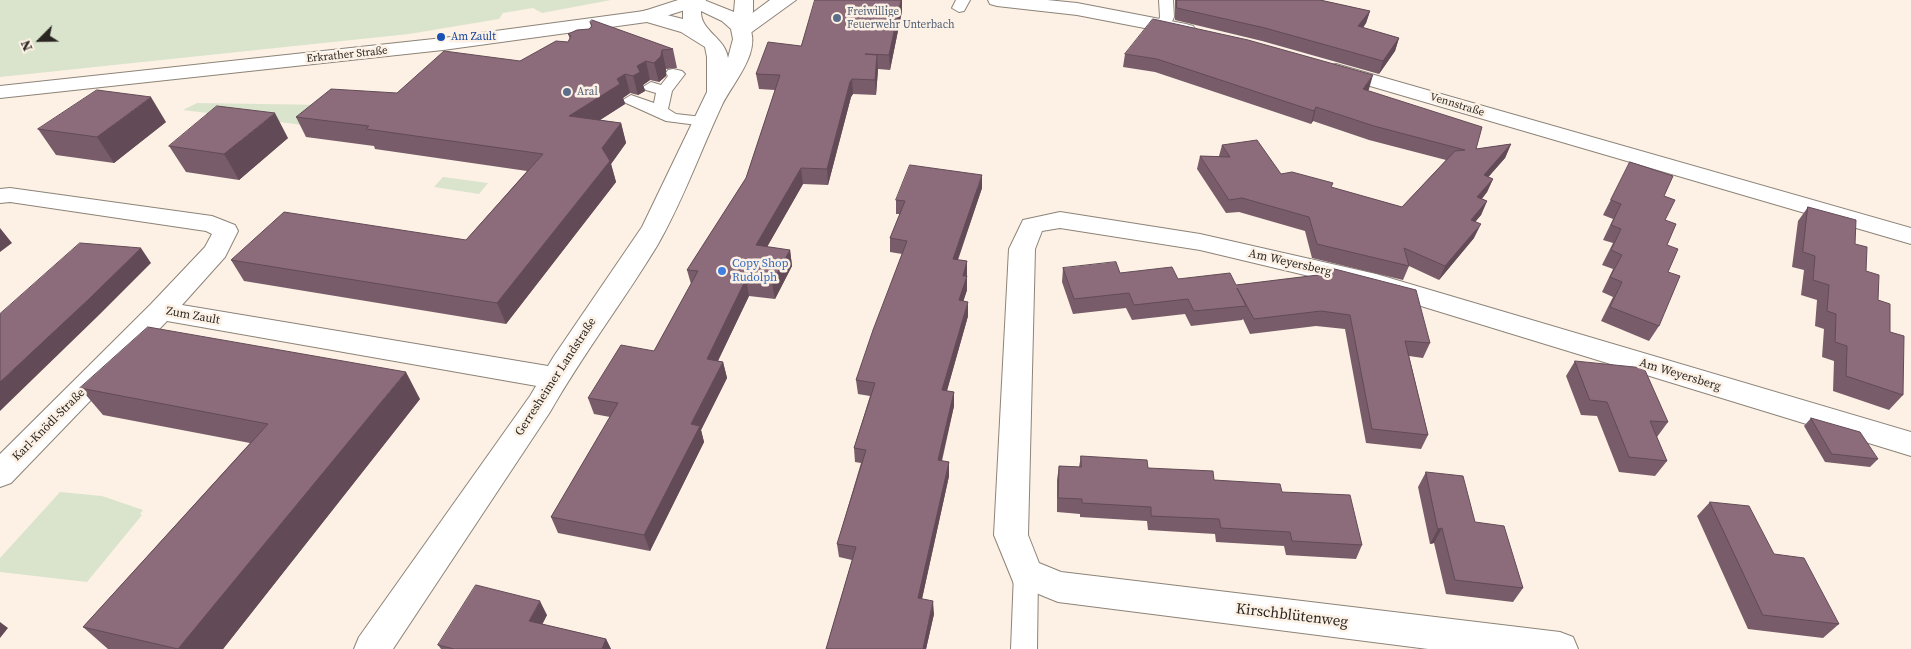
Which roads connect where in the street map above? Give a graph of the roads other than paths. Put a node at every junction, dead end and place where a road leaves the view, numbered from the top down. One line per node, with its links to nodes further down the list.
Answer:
1 (744, 0): 8 (street, Gerresheimer Landstraße)
2 (787, 0): 8 (street)
3 (997, 0): 7 (street)
4 (1166, 0): 7 (lane)
5 (695, 1): 6 (street, Erkrather Straße); 8 (street); 9 (street, Gerresheimer Landstraße)
6 (647, 16): 9 (street, Gerresheimer Landstraße); 13 (street, Erkrather Straße)
7 (1164, 25): 10 (street)
8 (740, 26): 14 (street, Gerresheimer Landstraße)
9 (699, 32): 14 (street, Gerresheimer Landstraße)
10 (1209, 36)
11 (1316, 64): 19 (street, Vennstraße)
12 (673, 73): 16 (lane)
13 (0, 92)
14 (717, 93): 17 (street, Gerresheimer Landstraße)
15 (631, 100): 16 (lane)
16 (660, 111): 17 (lane)
17 (705, 121): 21 (street, Gerresheimer Landstraße)
18 (0, 196): 20 (street, Zum Zault)
19 (1911, 236)
20 (161, 311): 21 (street, Zum Zault); 23 (street, Karl-Knödl-Straße)
21 (554, 378): 25 (street, Gerresheimer Landstraße)
22 (1911, 444): 24 (street, Am Weyersberg)
23 (0, 474)
24 (1026, 573): 26 (lane); 27 (street, Kirschblütenweg)
25 (372, 649)
26 (1024, 649)
27 (1560, 649)

